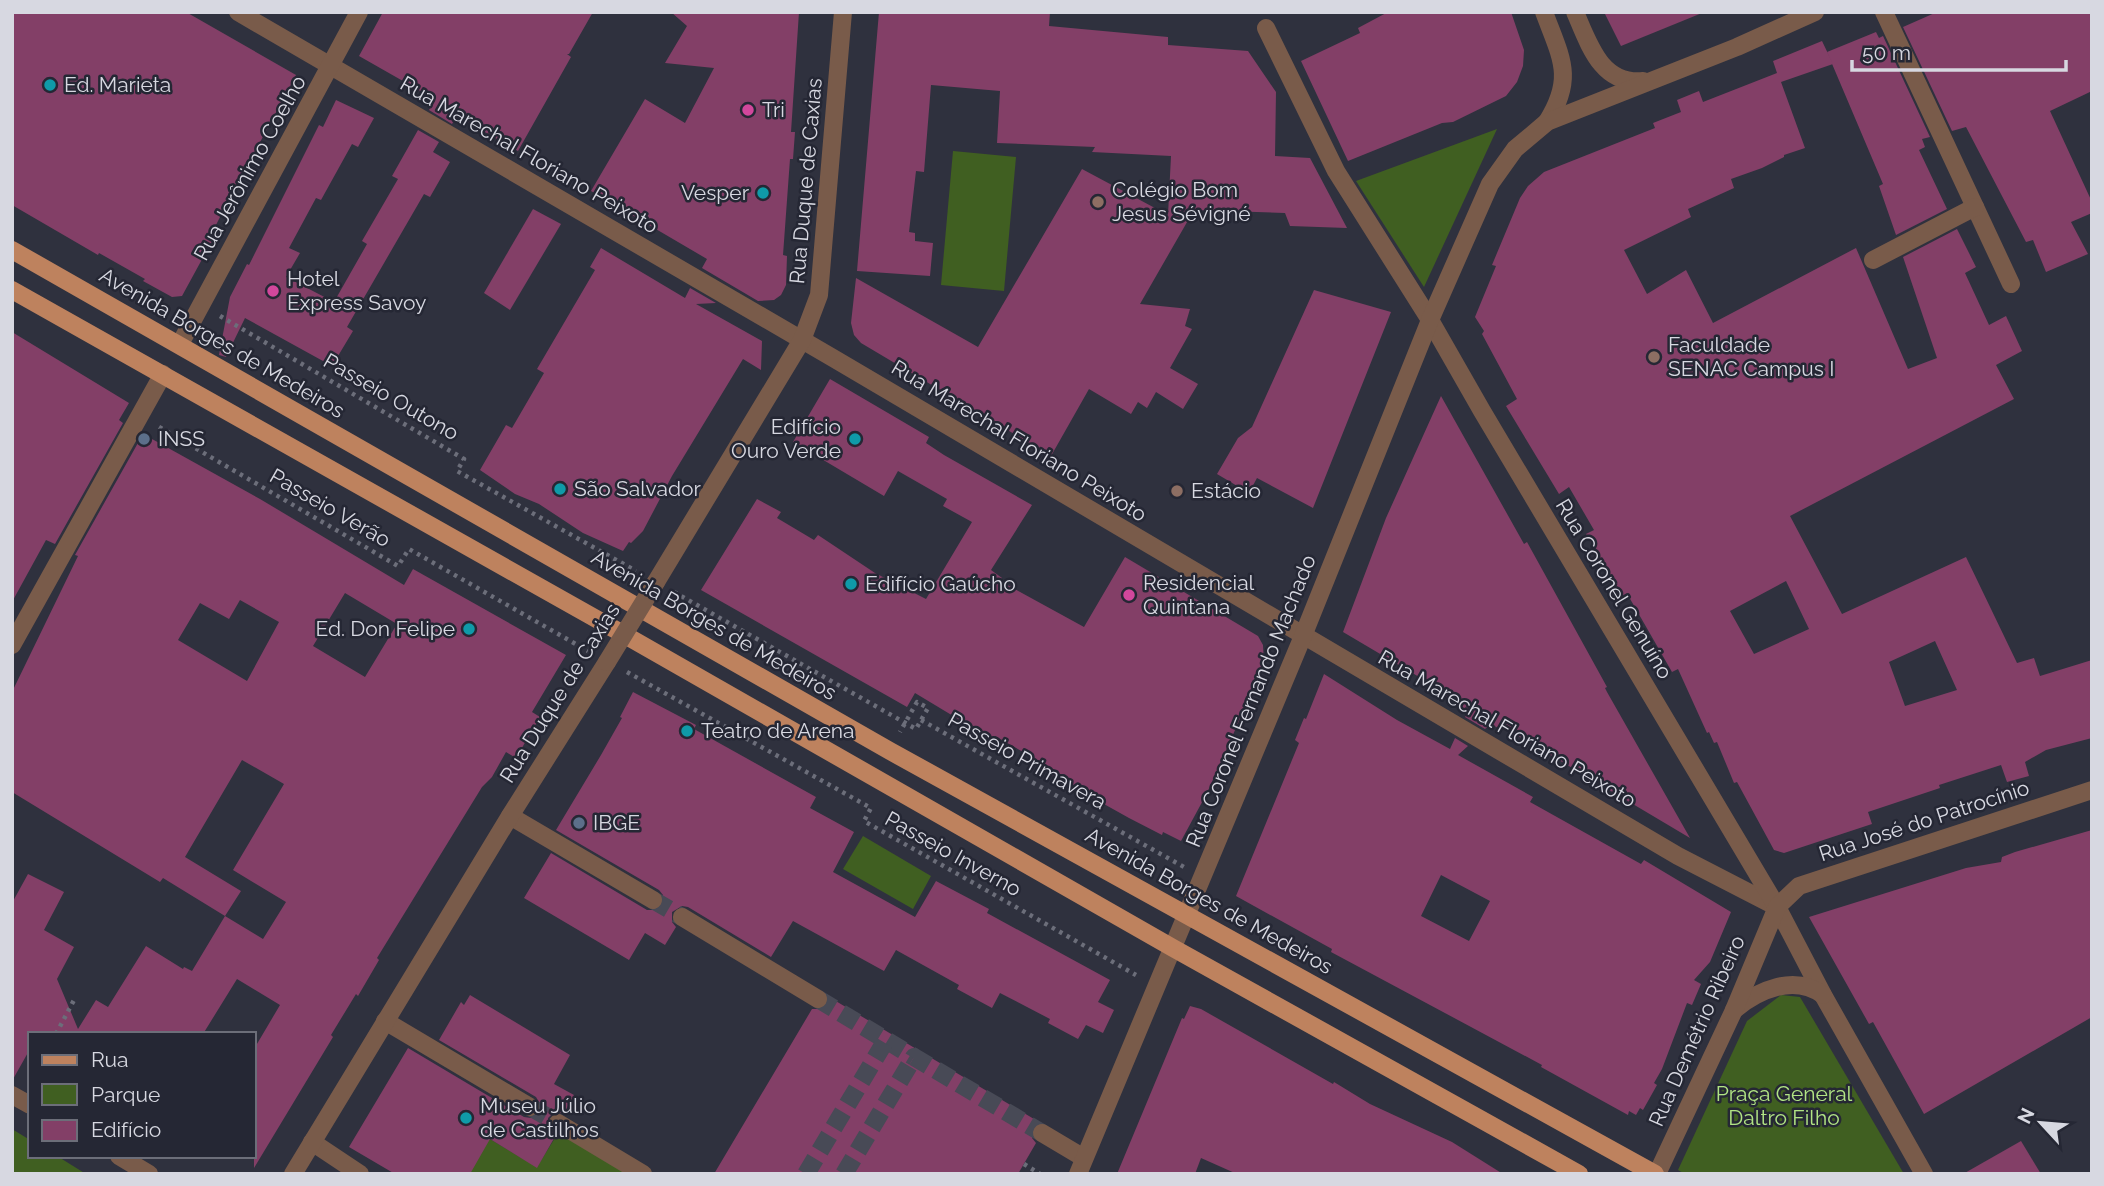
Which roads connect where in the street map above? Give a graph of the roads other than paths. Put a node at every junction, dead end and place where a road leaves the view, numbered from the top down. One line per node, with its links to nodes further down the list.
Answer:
1 (238, 12): 9 (street, Rua Marechal Floriano Peixoto)
2 (359, 12): 9 (street, Rua Jerônimo Coelho)
3 (843, 12): 18 (street, Rua Duque de Caxias)
4 (1544, 12): 11 (street)
5 (1575, 12): 10 (street)
6 (1815, 12): 10 (street)
7 (1884, 12): 12 (street)
8 (1266, 29): 17 (street, Rua Coronel Genuíno)
9 (331, 66): 18 (street, Rua Marechal Floriano Peixoto); 19 (street, Rua Jerônimo Coelho)
10 (1654, 79): 11 (street)
11 (1547, 122): 17 (street, Rua Coronel Fernando Machado)
12 (1975, 207): 14 (street); 15 (street)
13 (12, 250): 19 (main road, Avenida Borges de Medeiros)
14 (1873, 260)
15 (2011, 284)
16 (12, 290): 20 (main road)
17 (1430, 320): 21 (street, Rua Coronel Fernando Machado); 26 (street, Rua Coronel Genuíno)
18 (802, 340): 21 (street, Rua Marechal Floriano Peixoto); 24 (street, Rua Duque de Caxias, bridge)
19 (180, 344): 27 (main road, Avenida Borges de Medeiros)
20 (163, 374): 22 (street); 29 (main road)
21 (1303, 635): 26 (street, Rua Marechal Floriano Peixoto); 27 (street, Rua Coronel Fernando Machado)
22 (12, 645)
23 (2092, 790): 26 (street, Rua José do Patrocínio)
24 (510, 817): 25 (street); 33 (street, Rua Duque de Caxias)
25 (653, 900)
26 (1777, 907): 30 (street, Rua Coronel Genuíno); 32 (street, Rua Demétrio Ribeiro)
27 (1187, 915): 29 (street, Rua Coronel Fernando Machado); 47 (main road, Avenida Borges de Medeiros)
28 (682, 917): 31 (street)
29 (1172, 948): 41 (street, Rua Coronel Fernando Machado); 46 (main road)
30 (1823, 995): 32 (street); 48 (street, Rua Coronel Genuíno)
31 (818, 999)
32 (1734, 1010): 47 (street, Rua Demétrio Ribeiro)
33 (386, 1021): 36 (street); 39 (street, Rua Duque de Caxias)
34 (12, 1095): 35 (street)
35 (28, 1104)
36 (530, 1107)
37 (558, 1123): 45 (street)
38 (1042, 1133): 41 (street)
39 (312, 1142): 43 (street, Rua Duque de Caxias); 44 (street)
40 (122, 1158): 42 (street)
41 (1081, 1166)
42 (149, 1174)
43 (293, 1174)
44 (360, 1174)
45 (643, 1174)
46 (1579, 1174)
47 (1656, 1174)
48 (1924, 1174)

